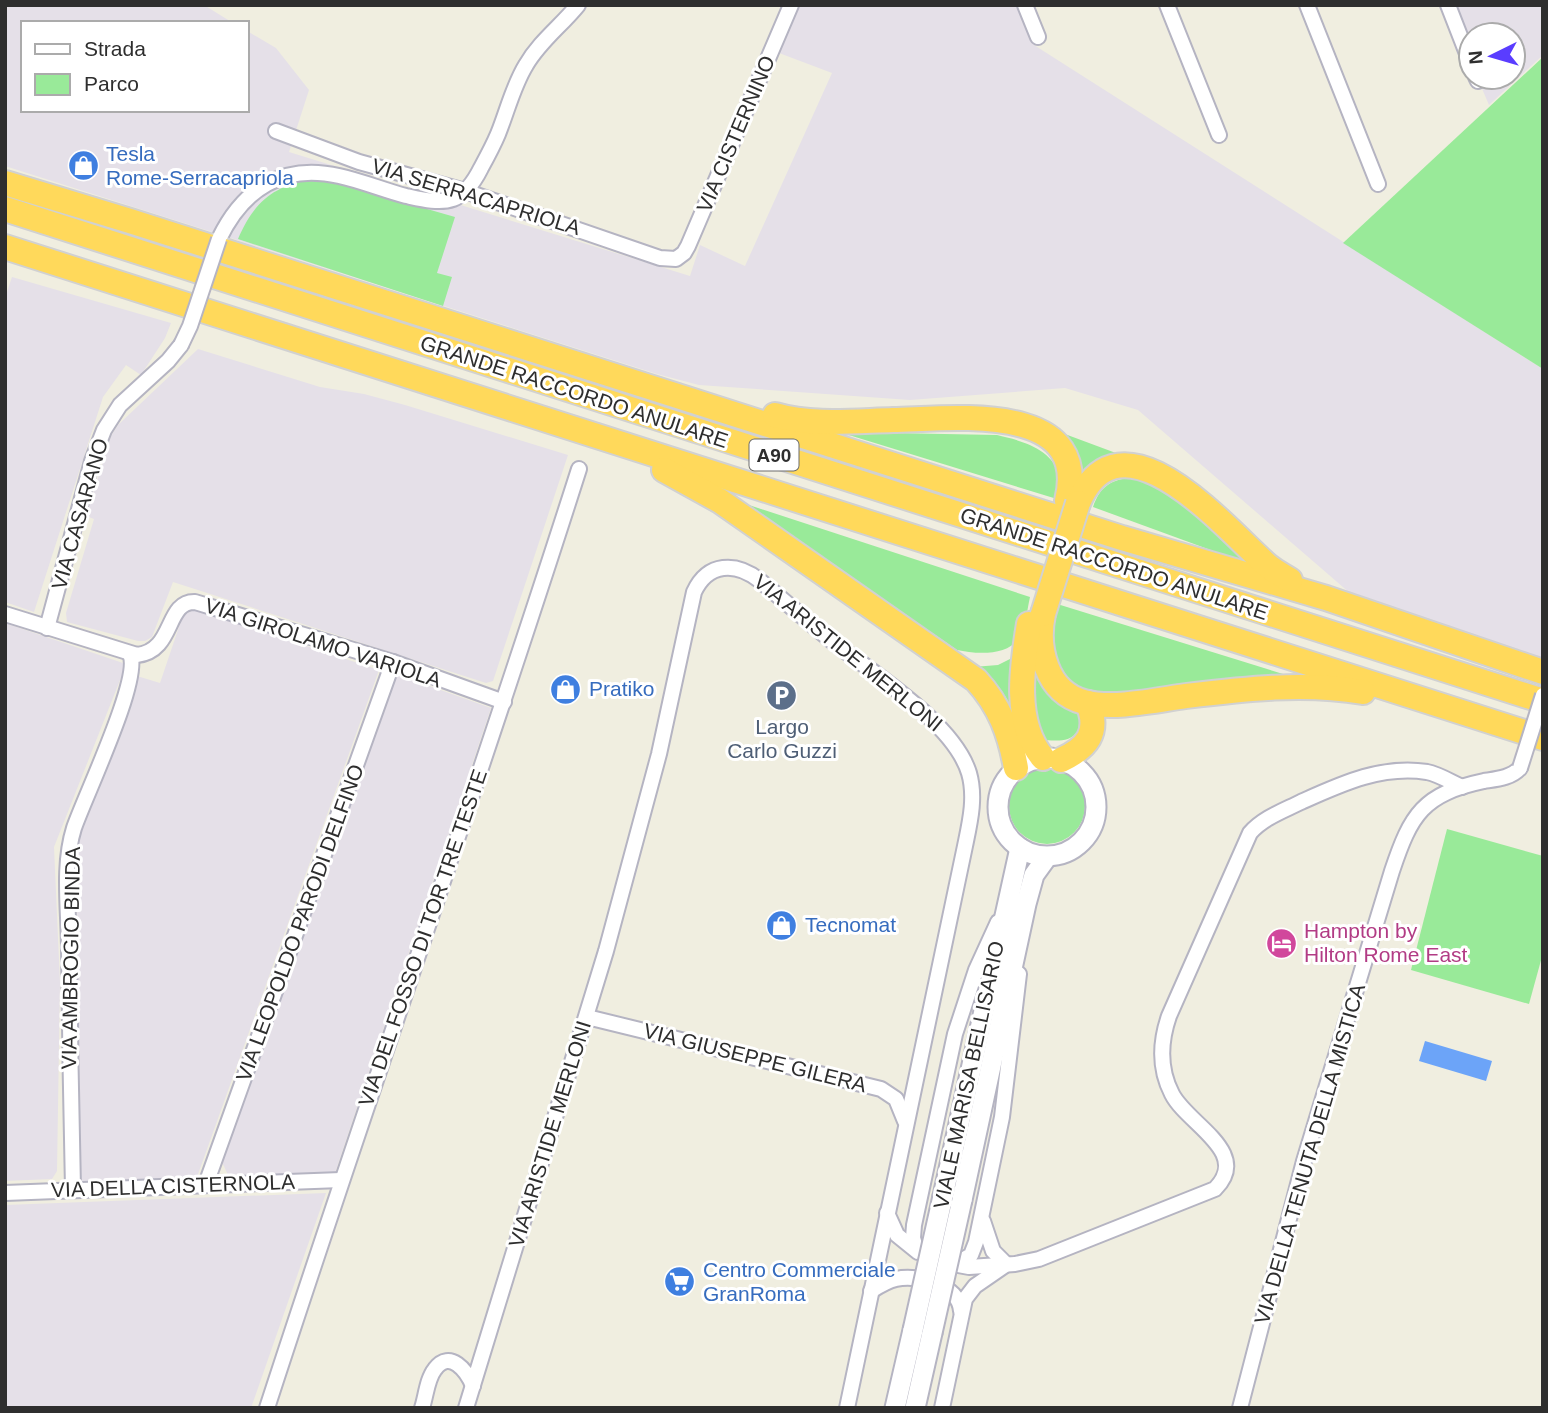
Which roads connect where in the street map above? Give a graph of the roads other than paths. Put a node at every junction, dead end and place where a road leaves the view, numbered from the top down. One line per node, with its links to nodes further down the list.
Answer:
1 (579, 5): 13 (street)
2 (791, 5): 16 (street, VIA CISTERNINO)
3 (1025, 5): 8 (street)
4 (1167, 5): 10 (street)
5 (1307, 5): 12 (street)
6 (1448, 5): 7 (street)
7 (1457, 28)
8 (1038, 37)
9 (276, 131): 13 (street, VIA SERRACAPRIOLA)
10 (1219, 135)
11 (5, 183): 17 (highway)
12 (1378, 184)
13 (465, 191): 16 (street, VIA SERRACAPRIOLA); 24 (street, VIA CASARANO, bridge)
14 (5, 209): 29 (highway, GRANDE RACCORDO ANULARE / A90)
15 (5, 247): 18 (highway, GRANDE RACCORDO ANULARE / A90)
16 (676, 259)
17 (662, 392): 20 (highway); 21 (highway)
18 (608, 439): 32 (highway, GRANDE RACCORDO ANULARE / A90); 35 (highway)
19 (579, 469): 30 (street, VIA DEL FOSSO DI TOR TRE TESTE)
20 (1073, 502): 21 (highway); 22 (highway, bridge)
21 (1326, 598): 27 (highway)
22 (1038, 611): 31 (highway); 34 (highway)
23 (5, 614): 24 (street)
24 (47, 628): 25 (street)
25 (130, 654): 26 (street, VIA GIROLAMO VARIOLA); 44 (street, VIA AMBROGIO BINDA)
26 (393, 662): 30 (street, VIA GIROLAMO VARIOLA); 43 (street, VIA LEOPOLDO PARODI DELFINO)
27 (1543, 672)
28 (1543, 695): 36 (street, VIA DELLA TENUTA DELLA MISTICA, bridge)
29 (1543, 701)
30 (504, 702): 42 (street, VIA DEL FOSSO DI TOR TRE TESTE)
31 (1088, 704): 32 (highway); 34 (highway)
32 (1449, 708): 33 (highway, GRANDE RACCORDO ANULARE / A90)
33 (1543, 738)
34 (1052, 759): 35 (main road); 38 (main road)
35 (1016, 768): 37 (main road)
36 (1462, 787): 49 (street); 63 (street, VIA DELLA TENUTA DELLA MISTICA)
37 (1020, 848): 38 (main road); 39 (main road, VIALE MARISA BELLISARIO)
38 (1047, 857): 39 (main road, VIALE MARISA BELLISARIO)
39 (1018, 898): 47 (street, VIALE MARISA BELLISARIO); 48 (street, VIALE MARISA BELLISARIO); 53 (main road, VIALE MARISA BELLISARIO, bridge)
40 (587, 1017): 41 (street, VIA GIUSEPPE GILERA); 41 (street, VIA ARISTIDE MERLONI); 54 (street, VIA ARISTIDE MERLONI)
41 (906, 1122): 46 (street, VIA ARISTIDE MERLONI)
42 (341, 1180): 43 (street, VIA DELLA CISTERNOLA); 55 (street, VIA DEL FOSSO DI TOR TRE TESTE)
43 (206, 1184): 44 (street, VIA DELLA CISTERNOLA)
44 (74, 1189): 45 (street, VIA DELLA CISTERNOLA)
45 (5, 1192)
46 (887, 1213): 48 (street); 51 (street, VIA ARISTIDE MERLONI)
47 (982, 1216): 49 (street, VIALE MARISA BELLISARIO); 50 (street, VIALE MARISA BELLISARIO)
48 (918, 1252): 50 (street)
49 (1006, 1264): 50 (street); 52 (street)
50 (953, 1265)
51 (871, 1291): 52 (street); 58 (street, VIA ARISTIDE MERLONI)
52 (961, 1311): 62 (street)
53 (918, 1335): 59 (street); 60 (main road, VIALE MARISA BELLISARIO); 61 (main road, VIALE MARISA BELLISARIO)
54 (473, 1386): 56 (street); 57 (street, VIA ARISTIDE MERLONI)
55 (267, 1408)
56 (422, 1408)
57 (466, 1408)
58 (847, 1408)
59 (887, 1408)
60 (895, 1408)
61 (915, 1408)
62 (942, 1408)
63 (1240, 1408)

